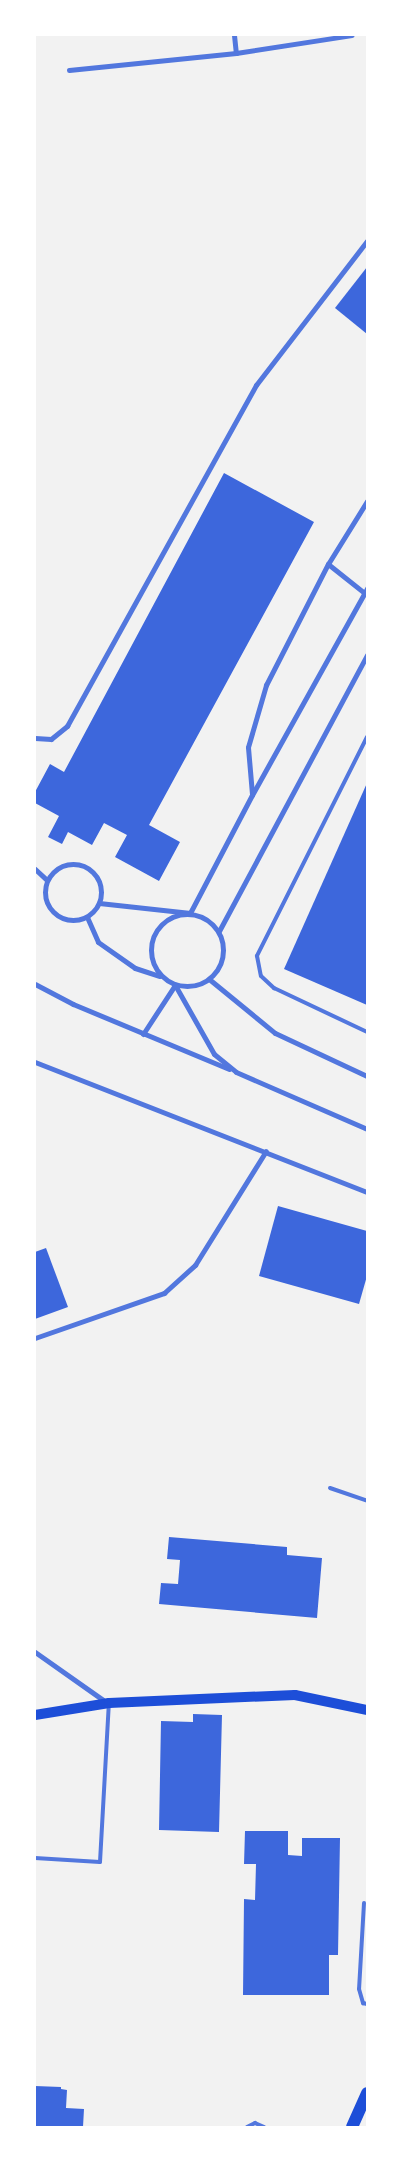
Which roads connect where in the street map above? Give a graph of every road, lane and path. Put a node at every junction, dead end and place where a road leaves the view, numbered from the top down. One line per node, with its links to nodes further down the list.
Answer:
1 (234, 35): 3 (street)
2 (352, 35): 3 (street)
3 (236, 53): 4 (street)
4 (69, 70)
5 (367, 241): 11 (street)
6 (367, 501): 7 (street)
7 (328, 564): 8 (street); 12 (street)
8 (366, 592): 12 (street)
9 (367, 655): 18 (street)
10 (367, 737): 23 (lane)
11 (35, 738)
12 (252, 795): 16 (street)
13 (35, 869): 14 (street)
14 (47, 880): 15 (street); 17 (street)
15 (100, 903): 16 (street); 17 (street)
16 (190, 913): 18 (street); 19 (street)
17 (86, 918): 19 (street)
18 (219, 931): 20 (street)
19 (160, 976): 22 (street)
20 (209, 979): 22 (street); 27 (street)
21 (35, 984): 24 (street)
22 (175, 985): 24 (street); 26 (street)
23 (367, 1032)
24 (143, 1034): 26 (street)
25 (35, 1062): 29 (street)
26 (236, 1072): 28 (street)
27 (367, 1076)
28 (367, 1129)
29 (266, 1151): 30 (street); 31 (street)
30 (367, 1192)
31 (35, 1338)
32 (330, 1488): 33 (lane)
33 (367, 1501)
34 (35, 1652): 35 (street)
35 (109, 1704): 36 (main road); 37 (main road); 38 (lane)
36 (367, 1710)
37 (35, 1715)
38 (35, 1858)
39 (364, 1903): 40 (lane)
40 (367, 2004)
41 (367, 2093): 44 (main road)
42 (247, 2127): 43 (lane)
43 (264, 2127)
44 (352, 2127)

